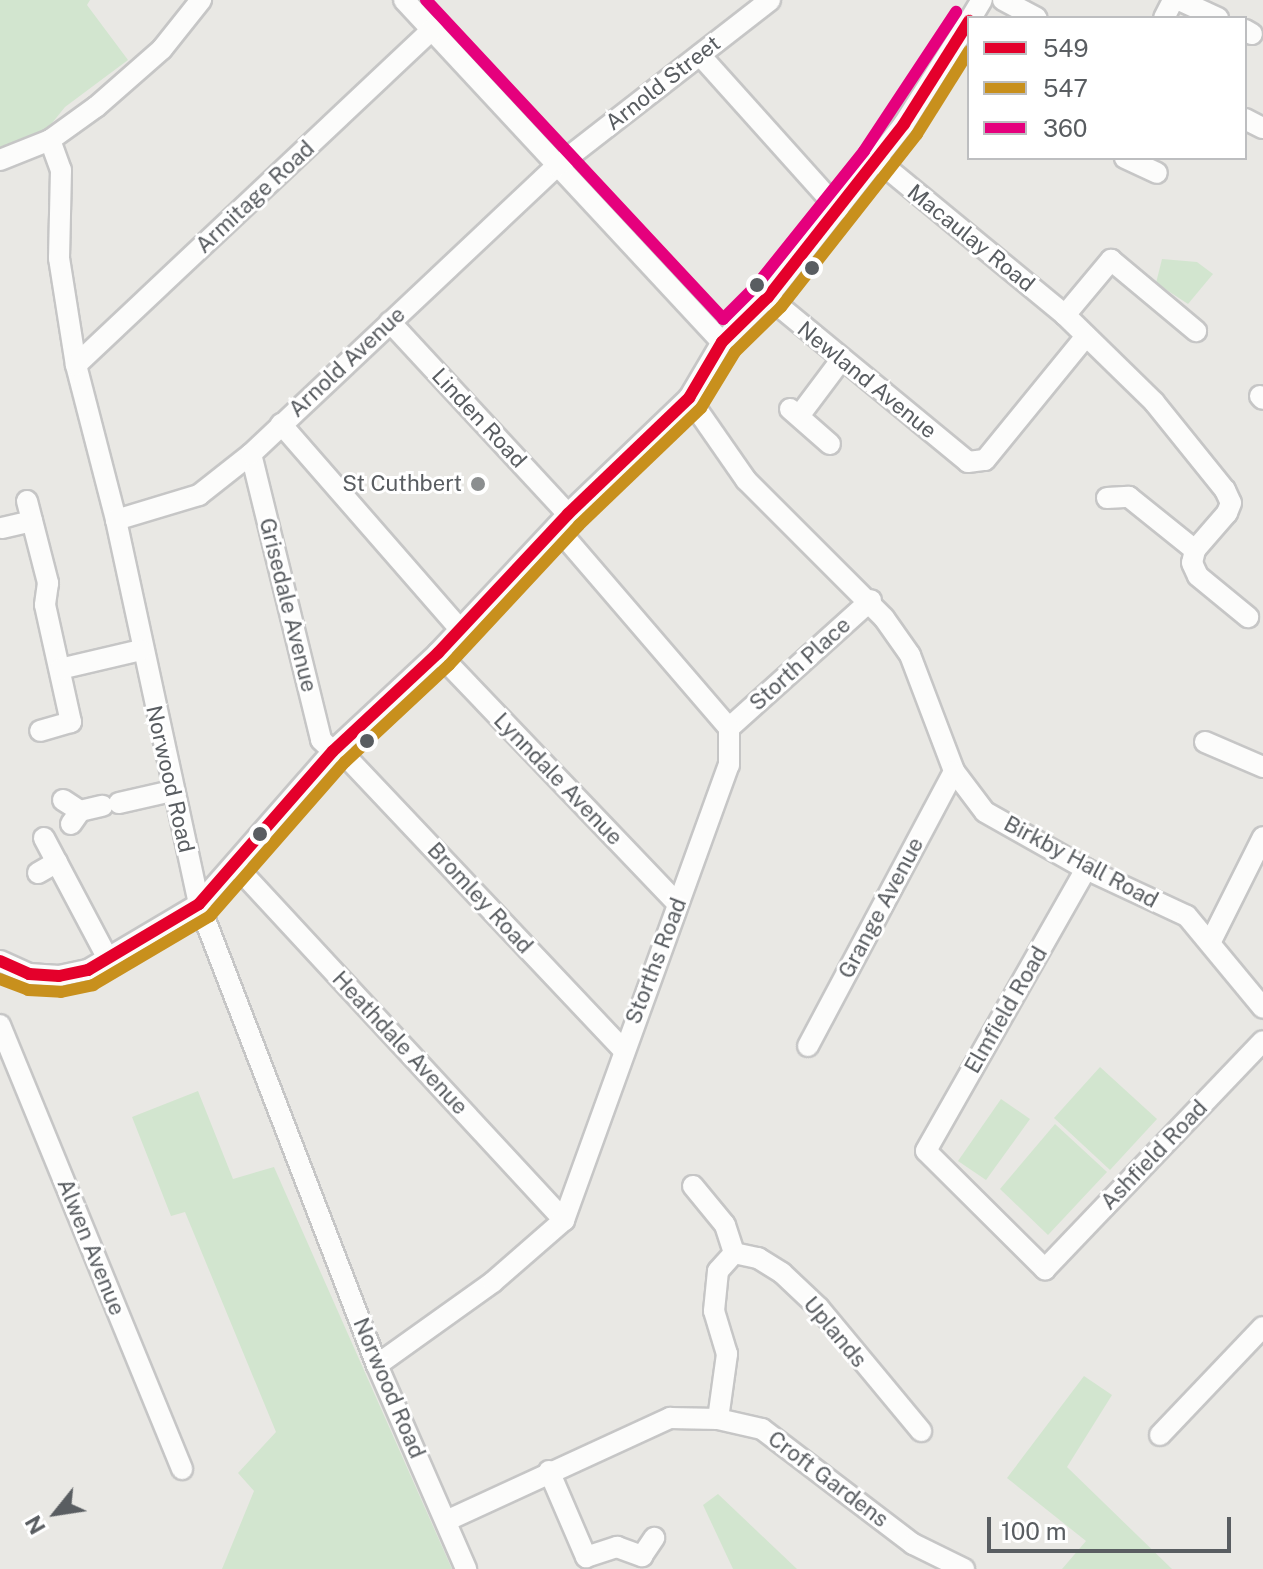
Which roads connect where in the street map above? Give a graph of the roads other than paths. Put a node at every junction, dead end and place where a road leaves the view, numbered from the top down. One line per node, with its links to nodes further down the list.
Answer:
1 (201, 0): 11 (street)
2 (404, 0): 9 (street)
3 (770, 0): 10 (street, Arnold Street)
4 (1003, 0): 6 (street)
5 (1179, 0): 7 (street)
6 (1033, 16)
7 (1214, 16)
8 (967, 24): 13 (street)
9 (433, 28): 15 (street); 25 (street, Armitage Road)
10 (700, 55): 15 (street, Arnold Street); 17 (street)
11 (50, 140): 12 (street); 25 (street, Norwood Road)
12 (0, 160)
13 (877, 160): 17 (street); 19 (street, Macaulay Road)
14 (1129, 160): 16 (street)
15 (557, 166): 20 (street, Arnold Avenue); 23 (street)
16 (1157, 173)
17 (838, 209): 18 (street)
18 (768, 297): 23 (street); 24 (street, Newland Avenue)
19 (1065, 315): 21 (street); 22 (street, Macaulay Road)
20 (390, 322): 27 (street, Arnold Avenue); 33 (street, Linden Road)
21 (1196, 331)
22 (1086, 336): 24 (street, Newland Avenue); 36 (street, Macaulay Road)
23 (722, 342): 26 (street)
24 (841, 360): 28 (street)
25 (76, 365): 32 (street, Norwood Road)
26 (689, 398): 33 (street); 37 (street, Birkby Hall Road)
27 (281, 424): 29 (street, Arnold Avenue); 39 (street)
28 (830, 444)
29 (251, 454): 32 (street, Arnold Avenue); 46 (street, Grisedale Avenue)
30 (1107, 498): 36 (street)
31 (27, 501): 34 (street)
32 (116, 520): 40 (street, Norwood Road)
33 (562, 520): 39 (street); 43 (street)
34 (32, 521): 35 (street); 42 (street)
35 (2, 528)
36 (1195, 550): 38 (street)
37 (871, 600): 43 (street, Storth Place); 48 (street, Birkby Hall Road)
38 (1248, 617)
39 (460, 629): 41 (street)
40 (141, 650): 42 (street); 49 (street, Norwood Road)
41 (438, 653): 46 (street); 58 (street, Lynndale Avenue)
42 (60, 669): 44 (street)
43 (729, 728): 58 (street, Storths Road)
44 (40, 731)
45 (1205, 742): 47 (street)
46 (335, 749): 54 (street); 66 (street, Bromley Road)
47 (1263, 767)
48 (954, 771): 55 (street, Birkby Hall Road); 65 (street, Grange Avenue)
49 (172, 791): 50 (street); 57 (street, Norwood Road)
50 (71, 812)
51 (1263, 837): 59 (street)
52 (44, 838): 53 (street)
53 (57, 862): 56 (street); 61 (street)
54 (236, 866): 57 (street); 68 (street, Heathdale Avenue)
55 (1086, 869): 59 (street, Birkby Hall Road); 70 (street, Elmfield Road)
56 (38, 873)
57 (199, 904): 61 (street); 72 (street, Norwood Road)
58 (678, 904): 66 (street, Storths Road)
59 (1211, 941): 62 (street, Birkby Hall Road)
60 (0, 961): 61 (street)
61 (109, 961)
62 (1263, 1008)
63 (0, 1025): 76 (street, Alwen Avenue)
64 (1263, 1041): 70 (street, Ashfield Road)
65 (808, 1046)
66 (623, 1049): 68 (street, Storths Road)
67 (693, 1186): 69 (street)
68 (564, 1220): 72 (street, Storths Road)
69 (734, 1253): 73 (street); 74 (street, Uplands)
70 (1045, 1269)
71 (1263, 1327): 75 (street)
72 (377, 1365): 78 (street, Norwood Road)
73 (718, 1419): 77 (street, Croft Gardens); 81 (street, Croft Gardens)
74 (921, 1431)
75 (1160, 1435)
76 (182, 1469)
77 (549, 1471): 78 (street, Croft Gardens); 79 (street)
78 (446, 1521): 80 (street, Norwood Road)
79 (654, 1538)
80 (466, 1569)
81 (964, 1569)

